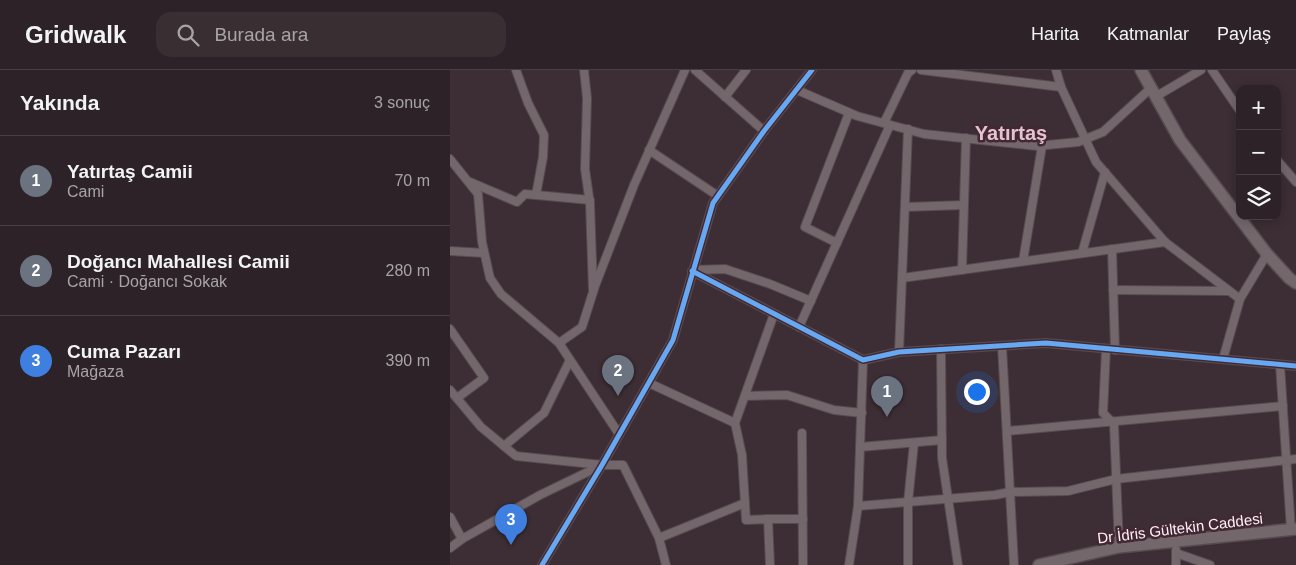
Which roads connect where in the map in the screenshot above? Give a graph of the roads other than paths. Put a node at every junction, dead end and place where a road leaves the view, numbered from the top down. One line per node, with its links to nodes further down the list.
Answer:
1 (516, 70): 31 (street)
2 (584, 70): 33 (street)
3 (685, 70): 25 (street)
4 (695, 70): 16 (street)
5 (746, 70): 16 (street)
6 (812, 70): 14 (street)
7 (912, 70): 19 (street)
8 (921, 70): 13 (street)
9 (1056, 70): 13 (street)
10 (1141, 70): 15 (street)
11 (1201, 70): 15 (street)
12 (1212, 70): 17 (street)
13 (1061, 87): 23 (street)
14 (797, 90): 18 (street); 21 (street)
15 (1153, 93): 23 (street); 42 (street)
16 (725, 97): 21 (street)
17 (1236, 105)
18 (849, 113): 19 (street); 37 (street)
19 (887, 124): 20 (street); 37 (street)
20 (908, 129): 22 (street); 35 (street)
21 (764, 131): 32 (street)
22 (966, 138): 24 (street); 34 (street)
23 (1085, 139): 24 (street); 28 (street)
24 (1042, 146): 43 (street)
25 (649, 150): 32 (street); 50 (street)
26 (450, 159): 29 (street)
27 (1281, 165): 30 (street)
28 (1105, 172): 36 (street); 41 (street)
29 (467, 180): 31 (street); 40 (street)
30 (1296, 182)
31 (536, 195): 33 (street)
32 (718, 196): 45 (street)
33 (590, 200): 50 (street)
34 (964, 205): 35 (street); 44 (street)
35 (905, 207): 46 (street)
36 (1165, 242): 38 (street); 49 (street)
37 (837, 243): 52 (street)
38 (1112, 249): 41 (street); 48 (street)
39 (450, 251): 40 (street)
40 (484, 253): 56 (street)
41 (1082, 253): 43 (street)
42 (1267, 254): 47 (street); 51 (street)
43 (1023, 261): 44 (street)
44 (962, 270): 46 (street)
45 (692, 271): 52 (street); 53 (street); 67 (street)
46 (902, 278): 61 (street)
47 (1296, 283)
48 (1113, 290): 49 (street); 60 (street)
49 (1229, 291): 51 (street)
50 (593, 293): 56 (street)
51 (1240, 299): 62 (street)
52 (811, 301): 54 (street)
53 (774, 314): 54 (street); 69 (street)
54 (799, 327): 64 (street)
55 (450, 329): 70 (street)
56 (559, 343): 63 (street)
57 (1002, 346): 58 (street); 59 (street); 75 (street)
58 (941, 349): 61 (street); 78 (street)
59 (1106, 349): 60 (street); 73 (street)
60 (1115, 350): 62 (street)
61 (899, 352): 64 (street)
62 (1223, 359): 65 (street)
63 (570, 360): 77 (street); 80 (street)
64 (864, 360): 72 (street)
65 (1280, 364): 66 (street); 71 (street)
66 (1296, 366)
67 (648, 383): 74 (street); 77 (street)
68 (450, 390): 70 (street)
69 (744, 396): 72 (street); 74 (street)
70 (457, 398): 80 (street)
71 (1283, 406): 73 (street); 83 (street)
72 (862, 413): 81 (street)
73 (1112, 422): 75 (street); 85 (street)
74 (735, 423): 88 (street)
75 (1007, 431): 86 (street)
76 (802, 433): 93 (street)
77 (620, 434): 84 (street)
78 (942, 440): 79 (street); 87 (street)
79 (914, 443): 81 (street); 89 (street)
80 (504, 446): 84 (street)
81 (860, 448): 90 (street)
82 (1296, 459): 83 (street)
83 (1287, 460): 85 (street); 94 (street)
84 (602, 465): 95 (street); 96 (street); 102 (street)
85 (1116, 479): 86 (street); 97 (street)
86 (1010, 492): 87 (street); 108 (street)
87 (948, 499): 89 (street); 107 (street)
88 (745, 502): 92 (street); 95 (street)
89 (908, 502): 90 (street); 106 (street)
90 (858, 506): 105 (street)
91 (450, 517): 96 (street)
92 (768, 519): 93 (street); 103 (street)
93 (803, 519): 104 (street)
94 (1294, 530): 99 (street, Dr İdris Gültekin Caddesi)
95 (659, 538): 100 (street)
96 (462, 539): 98 (street)
97 (1119, 547): 99 (street, Dr İdris Gültekin Caddesi); 101 (street, Dr İdris Gültekin Caddesi)
98 (450, 548)
99 (1175, 548): 110 (street); 111 (street)
100 (663, 564)
101 (1052, 564): 109 (street, Dr İdris Gültekin Caddesi)
102 (542, 565)
103 (770, 565)
104 (803, 565)
105 (848, 565)
106 (908, 565)
107 (958, 565)
108 (1014, 565)
109 (1039, 565)
110 (1176, 565)
111 (1210, 565)

